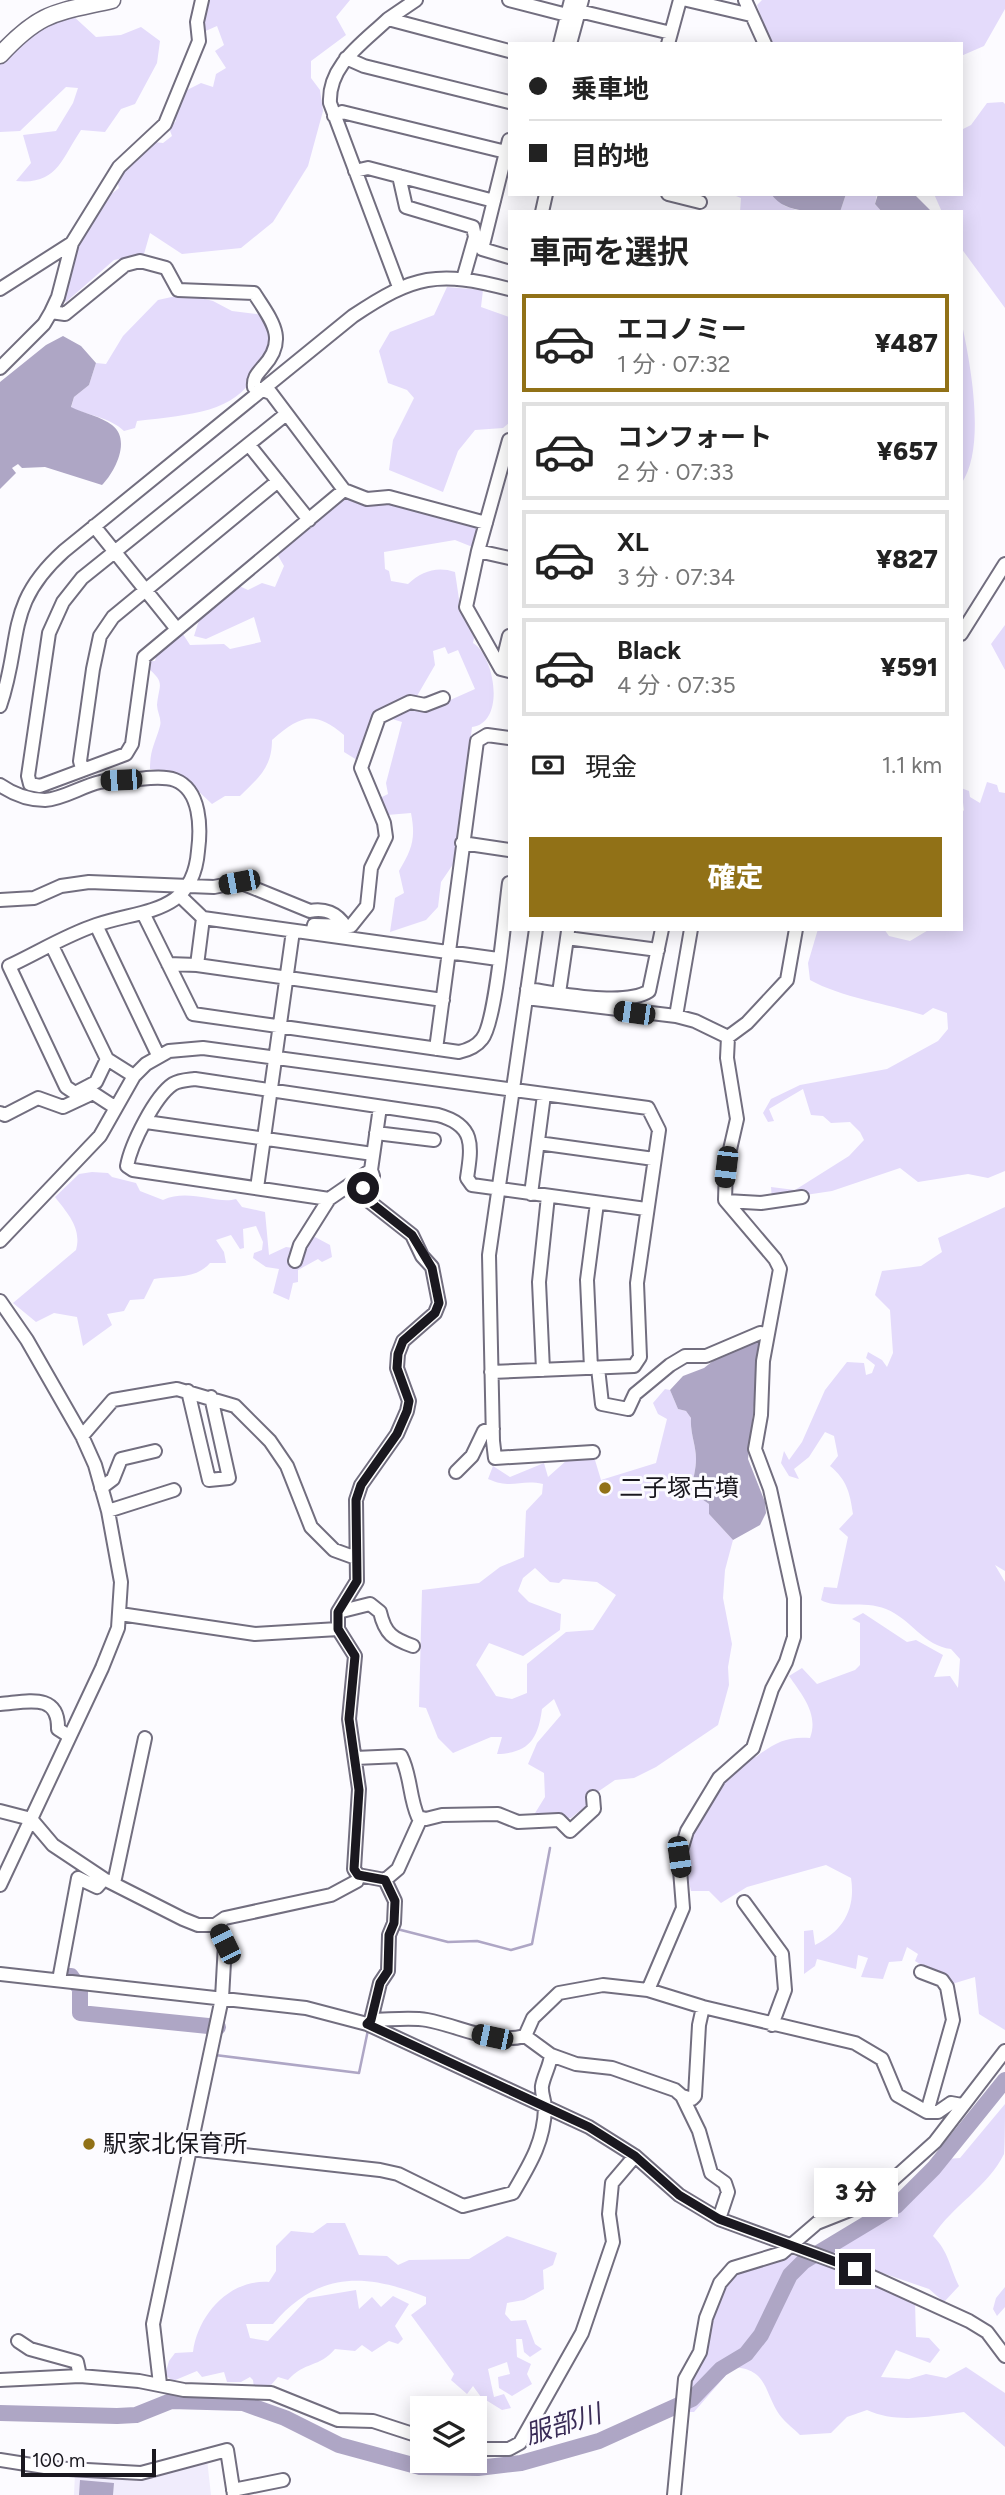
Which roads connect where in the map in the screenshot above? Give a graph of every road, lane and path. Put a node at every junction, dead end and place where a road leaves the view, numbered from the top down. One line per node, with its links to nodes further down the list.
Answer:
1 (112, 0): 17 (main road)
2 (202, 0): 27 (street)
3 (416, 0): 11 (street)
4 (509, 0): 9 (street)
5 (571, 0): 9 (street)
6 (680, 0): 12 (street)
7 (687, 0): 10 (street)
8 (745, 0): 10 (street)
9 (576, 9): 12 (street); 13 (street); 14 (street)
10 (751, 15): 15 (street)
11 (388, 19): 16 (street); 18 (street)
12 (670, 38)
13 (561, 42)
14 (570, 42)
15 (764, 42)
16 (508, 51)
17 (0, 55)
18 (346, 58): 19 (street); 20 (street)
19 (508, 102)
20 (334, 116): 21 (street); 22 (street)
21 (508, 146): 25 (street)
22 (355, 171): 23 (street); 30 (street)
23 (399, 176): 25 (street); 29 (street)
24 (675, 196): 26 (street)
25 (494, 201): 28 (street)
26 (700, 203)
27 (72, 243): 31 (street); 33 (street)
28 (508, 257)
29 (463, 279): 30 (street); 32 (street)
30 (399, 287): 35 (street)
31 (0, 289)
32 (508, 289)
33 (51, 312): 34 (street); 35 (street)
34 (0, 368)
35 (263, 389): 36 (street); 43 (street)
36 (285, 415): 37 (street); 40 (street)
37 (248, 444): 39 (street); 45 (street)
38 (508, 444): 42 (street)
39 (278, 481): 41 (street); 48 (street)
40 (344, 489): 41 (street); 42 (street)
41 (309, 520): 49 (street)
42 (486, 523): 44 (street)
43 (94, 526): 45 (street); 54 (street)
44 (478, 551): 46 (street); 52 (street)
45 (114, 552): 48 (street); 56 (street)
46 (508, 558)
47 (1005, 564): 50 (street)
48 (145, 590): 49 (street); 56 (street)
49 (176, 628): 56 (street)
50 (963, 631)
51 (508, 644): 52 (street)
52 (505, 670)
53 (443, 698): 66 (street)
54 (0, 706)
55 (508, 738): 58 (street)
56 (82, 768)
57 (0, 785): 61 (street)
58 (462, 843): 59 (street); 76 (street)
59 (508, 850)
60 (508, 890): 77 (street)
61 (183, 891): 62 (street); 63 (street); 64 (street); 66 (street)
62 (0, 900)
63 (144, 915): 65 (street); 78 (street)
64 (203, 918): 67 (street); 79 (street)
65 (96, 925): 74 (street); 88 (street)
66 (345, 926): 72 (street)
67 (293, 930): 72 (street); 80 (street)
68 (536, 931): 81 (street)
69 (662, 931): 75 (street)
70 (691, 931): 84 (street)
71 (796, 931): 86 (street)
72 (312, 933): 76 (street)
73 (568, 933): 75 (street); 82 (street)
74 (52, 946): 90 (street); 90 (street)
75 (658, 950): 82 (street)
76 (448, 953): 77 (street); 83 (street)
77 (498, 959): 87 (street)
78 (169, 964): 79 (street); 85 (street)
79 (197, 965): 80 (street)
80 (286, 977): 83 (street); 85 (street)
81 (526, 993): 82 (street); 84 (street); 92 (street)
82 (559, 993)
83 (443, 1000): 87 (street)
84 (676, 1016): 86 (street)
85 (279, 1027): 87 (street); 89 (street)
86 (728, 1037): 112 (street)
87 (436, 1049)
88 (158, 1055): 89 (street); 91 (street)
89 (275, 1058): 92 (street); 93 (street)
90 (107, 1059): 91 (street)
91 (134, 1076): 96 (street)
92 (512, 1090): 94 (street); 107 (street)
93 (270, 1092): 95 (street); 98 (street); 100 (street)
94 (544, 1095): 102 (street); 104 (street)
95 (380, 1107): 99 (street); 107 (street)
96 (116, 1108): 97 (street); 115 (street)
97 (0, 1113)
98 (146, 1122): 100 (street); 106 (street)
99 (376, 1133): 101 (street); 103 (street)
100 (264, 1140): 103 (street); 106 (street)
101 (434, 1140)
102 (538, 1143): 104 (street); 108 (street)
103 (373, 1154): 105 (street)
104 (654, 1159): 114 (street)
105 (371, 1170): 111 (street); 132 (street)
106 (257, 1188): 111 (street)
107 (498, 1189): 108 (street); 121 (street)
108 (531, 1194): 109 (street)
109 (548, 1196): 113 (street); 120 (street)
110 (802, 1197): 112 (street)
111 (329, 1199): 116 (street)
112 (726, 1201): 118 (street)
113 (597, 1203): 114 (street); 119 (street)
114 (646, 1209): 119 (street)
115 (0, 1241)
116 (295, 1261)
117 (0, 1301): 125 (street)
118 (768, 1335): 119 (street); 154 (street)
119 (595, 1368): 120 (street)
120 (543, 1370): 121 (street)
121 (491, 1371): 124 (street)
122 (188, 1391): 123 (street); 123 (street); 125 (street)
123 (211, 1397): 132 (street)
124 (493, 1429): 127 (street); 128 (street)
125 (82, 1436): 129 (street)
126 (155, 1451): 129 (street)
127 (593, 1452)
128 (456, 1472)
129 (101, 1488): 131 (street)
130 (174, 1490): 131 (street)
131 (108, 1511): 134 (street)
132 (356, 1558): 133 (street)
133 (338, 1612): 135 (street); 136 (street)
134 (120, 1614): 135 (street); 138 (street)
135 (338, 1629): 140 (street)
136 (413, 1646)
137 (0, 1704): 138 (street)
138 (69, 1736): 144 (street)
139 (145, 1738): 148 (street)
140 (355, 1758): 143 (street); 145 (street)
141 (593, 1797): 143 (street)
142 (0, 1811): 144 (street)
143 (421, 1818): 147 (street)
144 (31, 1819): 146 (street); 148 (street)
145 (358, 1875): 147 (street); 150 (street)
146 (1, 1878)
147 (385, 1880): 157 (street)
148 (109, 1881): 150 (street); 153 (street)
149 (744, 1902): 158 (street)
150 (215, 1925): 155 (street)
151 (921, 1972): 165 (street)
152 (0, 1974): 153 (street)
153 (59, 1980): 155 (street)
154 (648, 1990): 156 (street); 159 (street)
155 (222, 1998): 157 (street); 166 (street)
156 (703, 2007): 158 (street); 162 (street)
157 (369, 2022): 159 (street); 164 (street)
158 (772, 2025): 165 (street)
159 (525, 2036): 161 (street)
160 (1005, 2051): 163 (street)
161 (551, 2055): 162 (street); 164 (street)
162 (682, 2096): 168 (street)
163 (962, 2105): 165 (street); 169 (street)
164 (545, 2107): 166 (street); 167 (street)
165 (927, 2112)
166 (190, 2149): 174 (street)
167 (635, 2156): 168 (street); 176 (street)
168 (719, 2219): 169 (street)
169 (796, 2248): 171 (street); 180 (street)
170 (18, 2341): 172 (street)
171 (1005, 2356)
172 (80, 2376): 173 (street); 174 (street)
173 (0, 2380)
174 (160, 2384): 175 (street)
175 (410, 2433)
176 (487, 2449)
177 (0, 2460): 179 (street)
178 (283, 2480): 179 (street)
179 (234, 2493)
180 (674, 2495)

